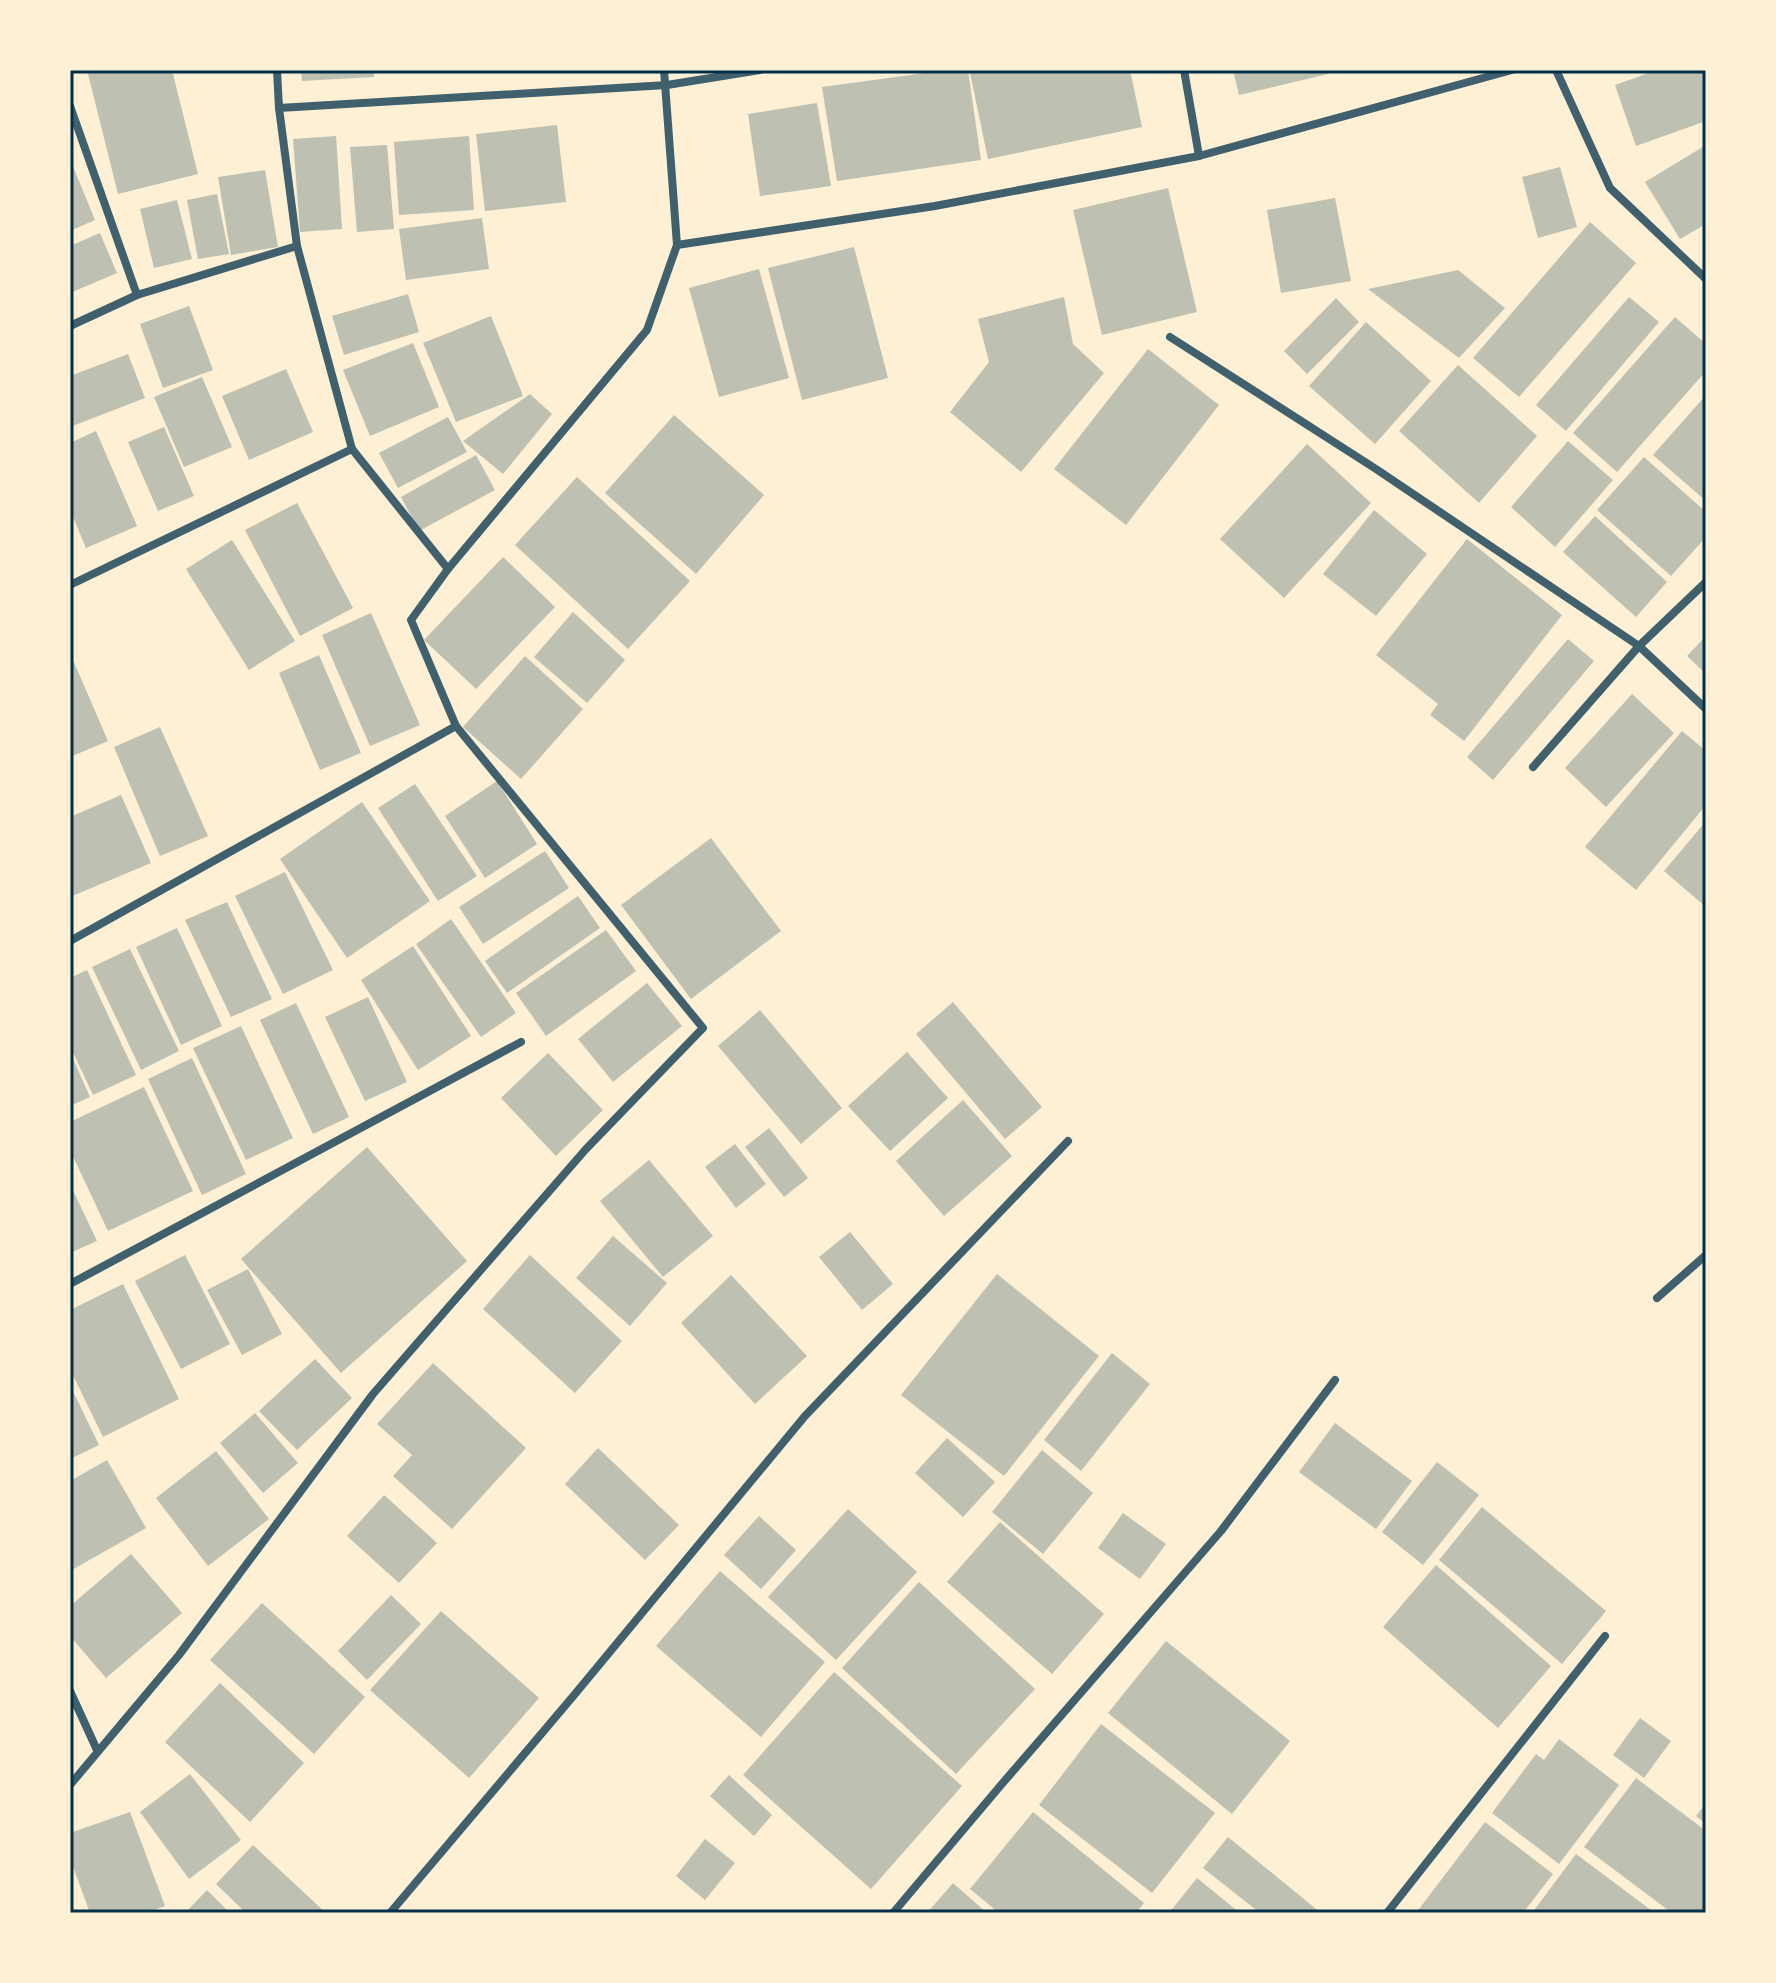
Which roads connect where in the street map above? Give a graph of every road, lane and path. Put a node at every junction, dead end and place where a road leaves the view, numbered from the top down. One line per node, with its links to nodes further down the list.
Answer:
1 (277, 70): 9 (street)
2 (664, 70): 7 (street)
3 (760, 70): 7 (street)
4 (1184, 70): 11 (street)
5 (1512, 70): 11 (street)
6 (1556, 70): 14 (street)
7 (667, 85): 9 (street); 12 (street)
8 (70, 106): 10 (street)
9 (279, 108): 13 (street)
10 (72, 124): 15 (street)
11 (1199, 156): 12 (street)
12 (677, 245): 19 (street)
13 (297, 246): 15 (street); 18 (street)
14 (1706, 279)
15 (137, 295): 16 (street)
16 (70, 326)
17 (1170, 337): 22 (street)
18 (352, 449): 19 (street); 21 (street)
19 (448, 569): 24 (street)
20 (1706, 582): 22 (street)
21 (70, 585)
22 (1639, 646): 23 (street); 25 (street)
23 (1706, 709)
24 (456, 726): 26 (street); 35 (street)
25 (1533, 767)
26 (70, 941)
27 (521, 1042): 30 (street)
28 (1068, 1141): 37 (street)
29 (1706, 1255): 31 (street)
30 (70, 1284)
31 (1657, 1298)
32 (1335, 1380): 38 (street)
33 (1605, 1636): 39 (street)
34 (70, 1691): 35 (street)
35 (97, 1750): 36 (street)
36 (70, 1785)
37 (390, 1913)
38 (893, 1913)
39 (1387, 1913)

